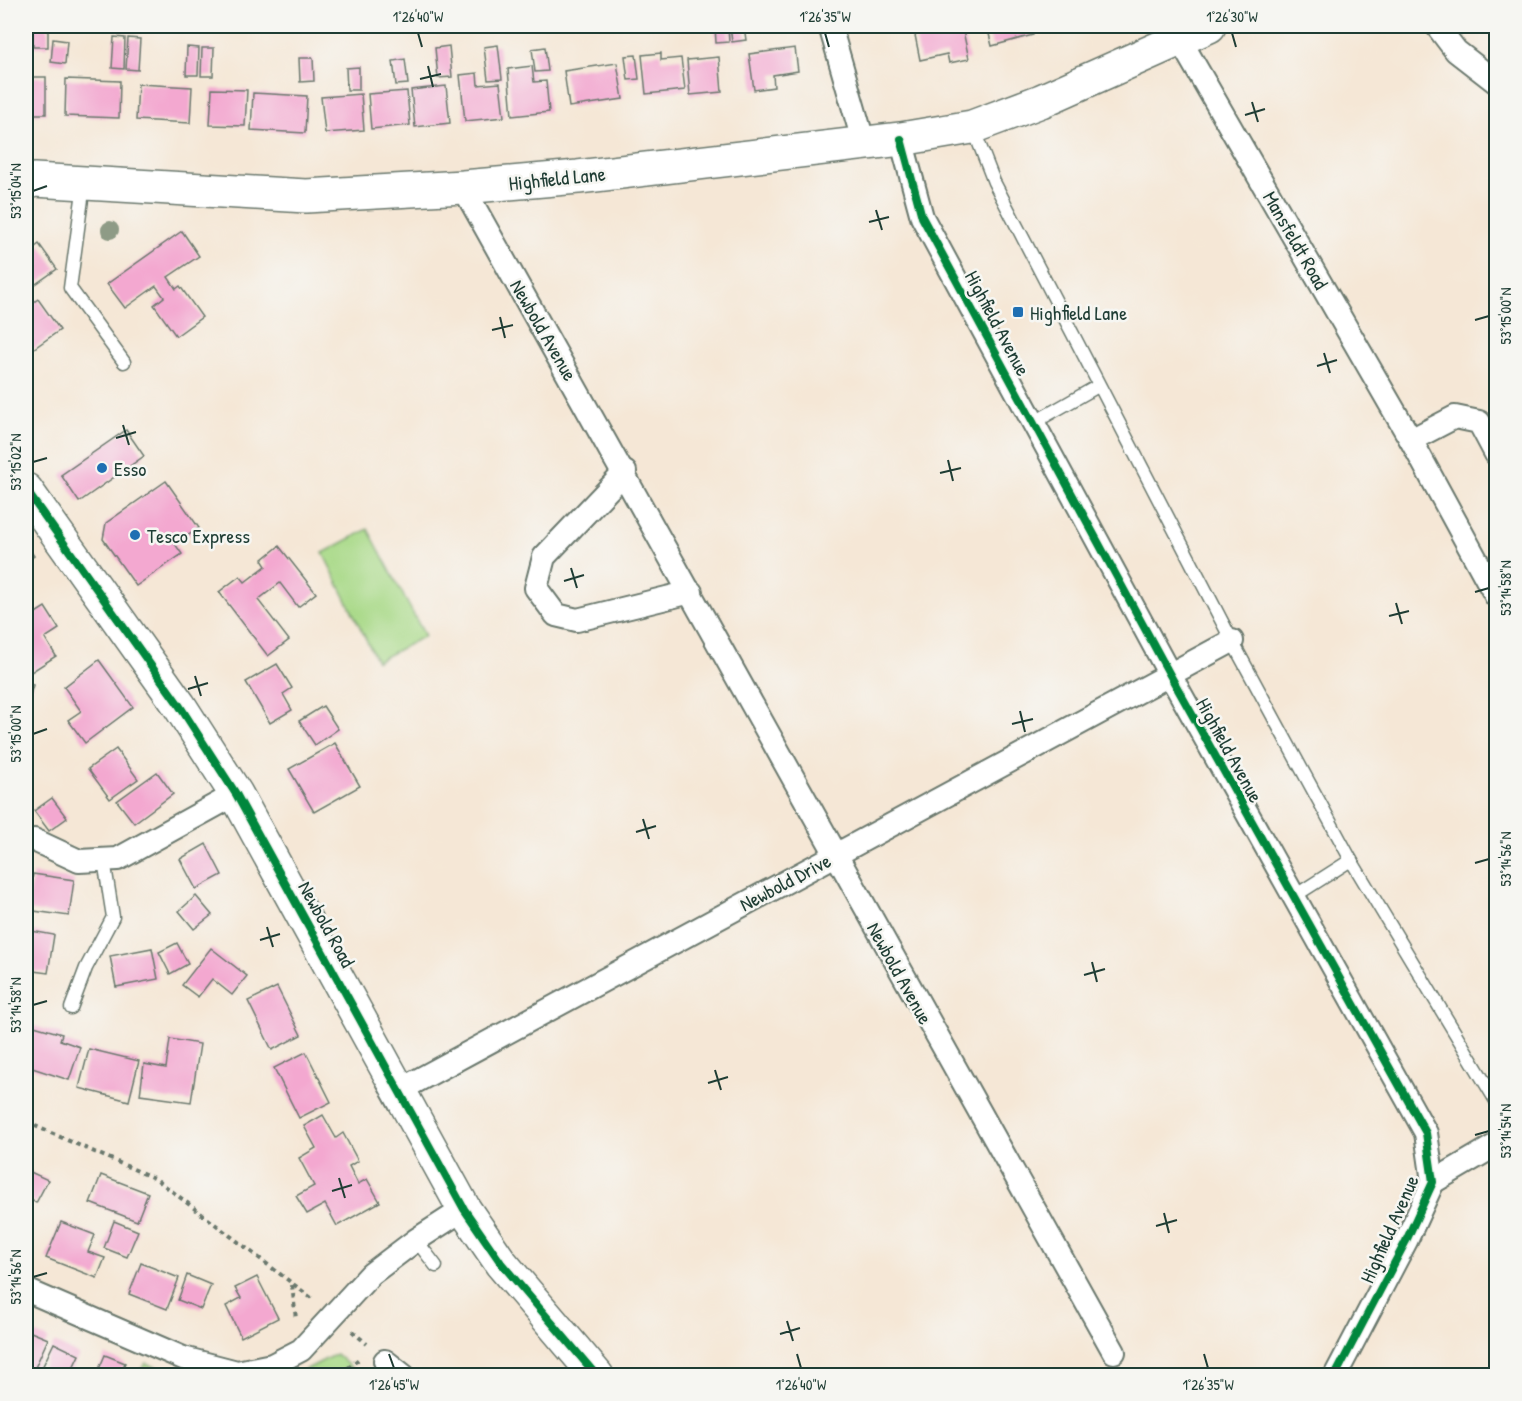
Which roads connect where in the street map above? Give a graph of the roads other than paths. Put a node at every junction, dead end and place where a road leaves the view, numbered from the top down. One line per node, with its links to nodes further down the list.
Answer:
1 (830, 26): 8 (street)
2 (1209, 26): 4 (street, Highfield Lane)
3 (1437, 26): 5 (street)
4 (1180, 40): 6 (street, Highfield Lane); 15 (street, Mansfeldt Road)
5 (1497, 82)
6 (972, 127): 7 (street, Highfield Lane); 13 (lane)
7 (901, 139): 8 (street, Highfield Lane); 14 (street, Highfield Avenue)
8 (864, 144): 11 (street, Highfield Lane)
9 (26, 183): 10 (street, Highfield Lane)
10 (84, 183): 11 (street, Highfield Lane); 12 (lane)
11 (463, 188): 17 (street, Newbold Avenue)
12 (124, 363)
13 (1098, 386): 14 (lane); 21 (lane)
14 (1033, 423): 22 (street, Highfield Avenue)
15 (1411, 440): 16 (street); 19 (street, Mansfeldt Road)
16 (1497, 454)
17 (625, 472): 20 (street, Newbold Avenue); 20 (street)
18 (26, 490): 23 (street, Newbold Road)
19 (1494, 586)
20 (691, 592): 25 (street, Newbold Avenue)
21 (1232, 641): 22 (street, Newbold Drive); 27 (lane)
22 (1170, 675): 25 (street, Newbold Drive); 28 (street, Highfield Avenue)
23 (236, 794): 26 (street); 30 (street, Newbold Road)
24 (34, 840): 26 (street)
25 (834, 855): 30 (street, Newbold Drive); 38 (street, Newbold Avenue)
26 (104, 860): 29 (lane)
27 (1351, 860): 28 (lane); 31 (lane)
28 (1293, 897): 33 (street, Highfield Avenue)
29 (71, 1008)
30 (400, 1090): 34 (street, Newbold Road)
31 (1497, 1101)
32 (1497, 1145): 33 (street)
33 (1433, 1182): 42 (street, Highfield Avenue)
34 (464, 1209): 35 (street); 41 (street, Newbold Road)
35 (416, 1240): 36 (lane); 37 (street)
36 (436, 1266)
37 (26, 1290)
38 (1114, 1352)
39 (378, 1354): 40 (street)
40 (404, 1376)
41 (597, 1376)
42 (1335, 1376)

